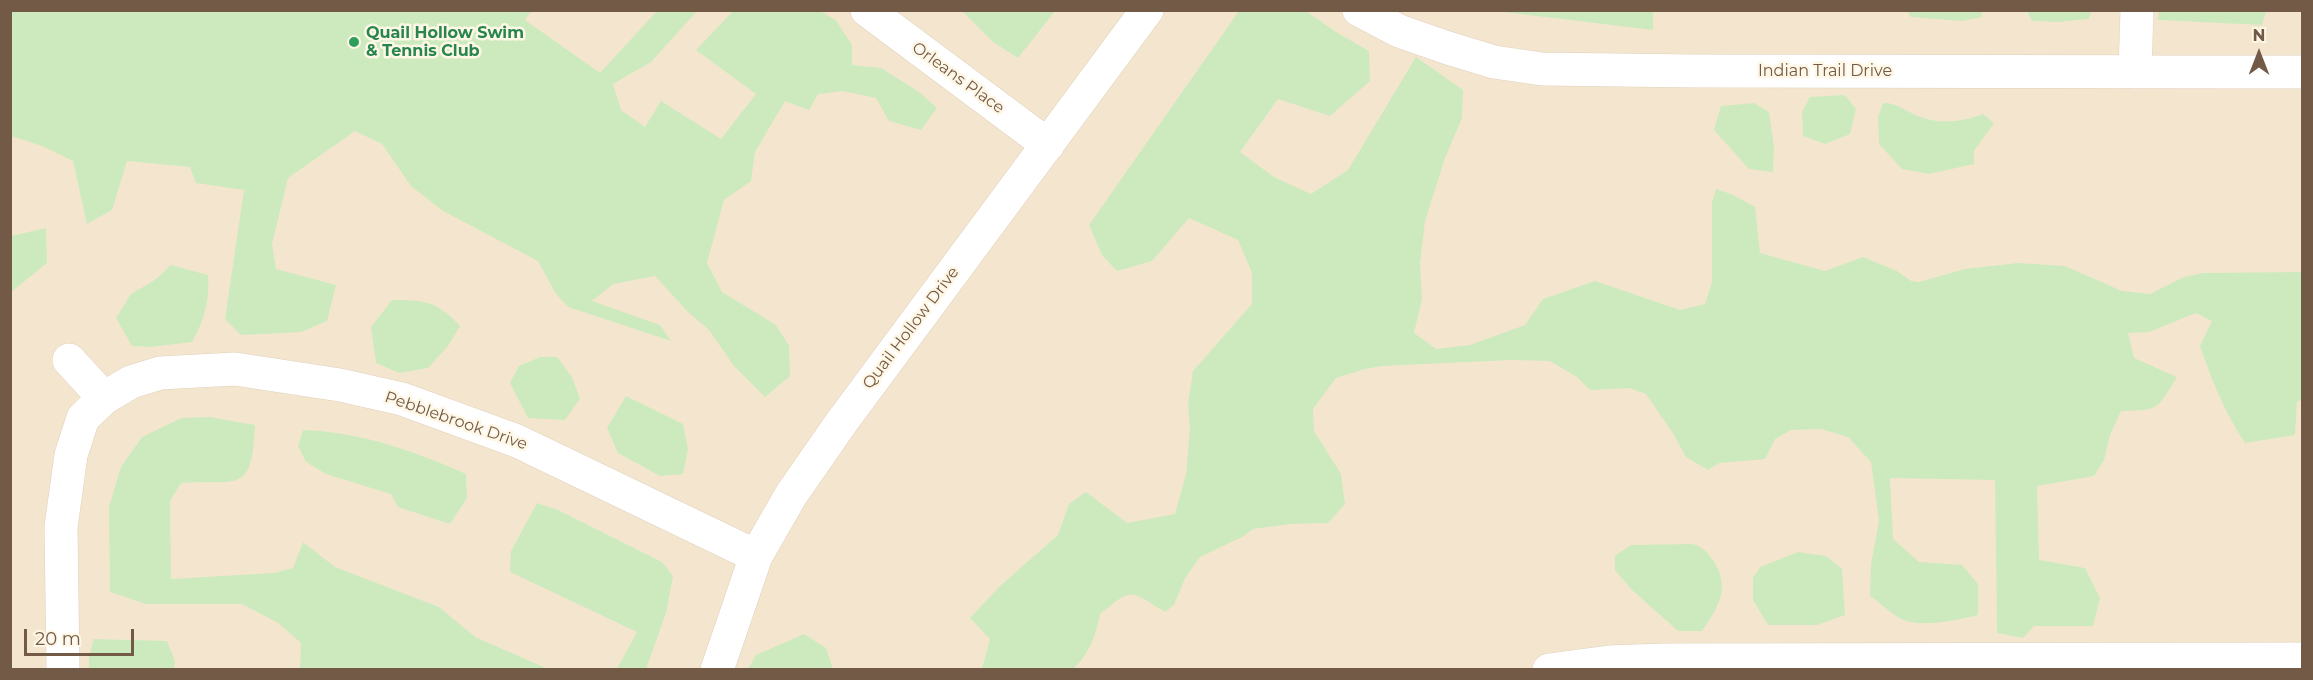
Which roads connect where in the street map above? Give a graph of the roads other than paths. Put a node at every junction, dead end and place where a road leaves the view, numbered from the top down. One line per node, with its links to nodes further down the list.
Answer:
1 (867, 10): 7 (street, Orleans Place)
2 (1147, 10): 7 (street, Quail Hollow Drive)
3 (1359, 10): 5 (street, Indian Trail Drive)
4 (2137, 10): 5 (street)
5 (2135, 72): 6 (street, Indian Trail Drive)
6 (2302, 72)
7 (1048, 145): 10 (street, Quail Hollow Drive)
8 (69, 360): 9 (street)
9 (104, 398): 10 (street, Pebblebrook Drive); 12 (street, Pebblebrook Drive)
10 (756, 556): 13 (street, Quail Hollow Drive)
11 (2302, 659): 14 (street)
12 (63, 669)
13 (717, 669)
14 (1549, 669)

